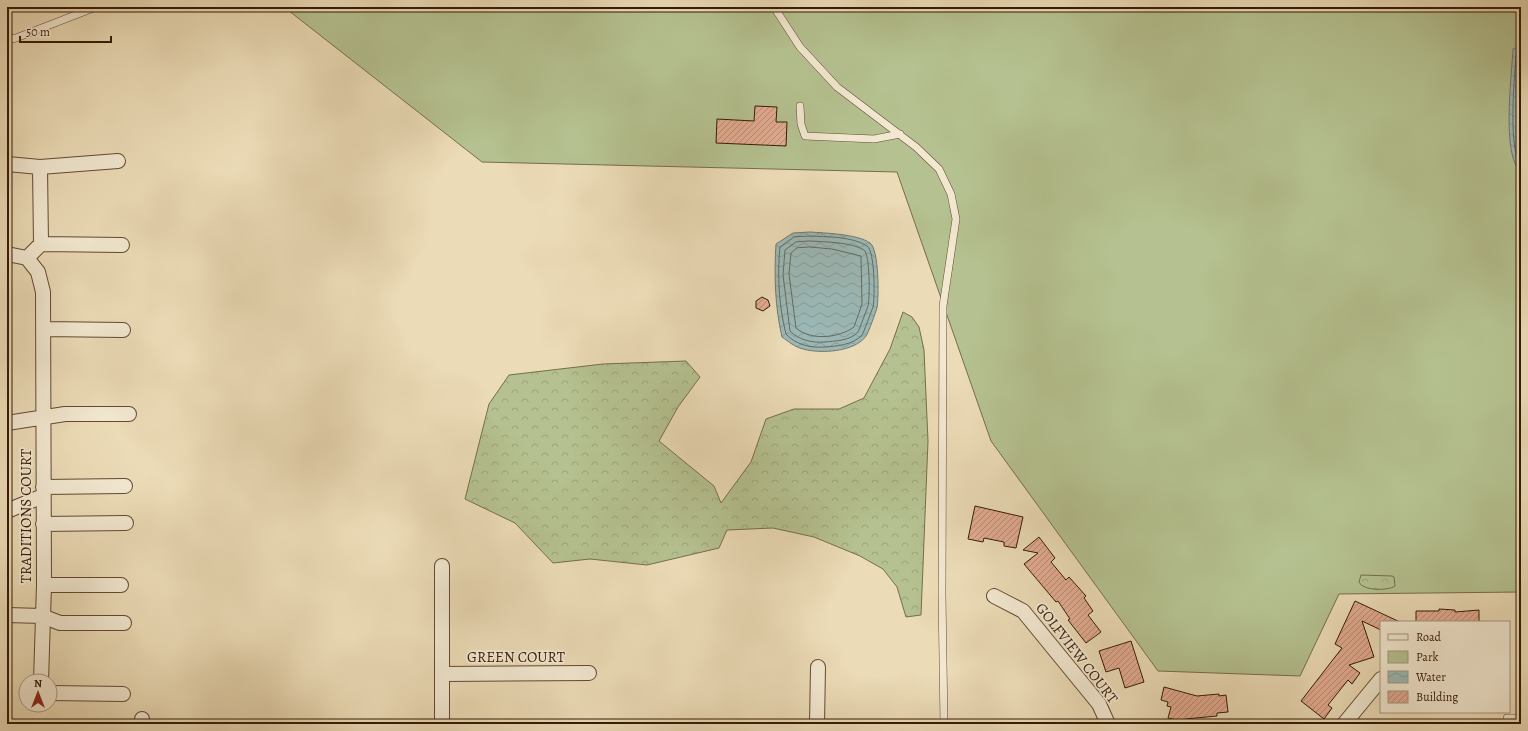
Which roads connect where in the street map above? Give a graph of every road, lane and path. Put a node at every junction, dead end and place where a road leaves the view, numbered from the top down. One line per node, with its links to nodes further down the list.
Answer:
1 (96, 7): 3 (lane)
2 (774, 7): 5 (lane)
3 (7, 40)
4 (800, 106): 5 (lane)
5 (900, 134): 40 (lane)
6 (118, 161): 8 (street)
7 (7, 164): 8 (street)
8 (40, 166): 9 (street)
9 (41, 244): 10 (street); 12 (street)
10 (122, 245)
11 (7, 254): 12 (street)
12 (27, 258): 13 (street, TRADITIONS COURT)
13 (44, 329): 14 (street); 16 (street, TRADITIONS COURT)
14 (123, 330)
15 (129, 414): 16 (street)
16 (44, 417): 17 (street); 19 (street, TRADITIONS COURT)
17 (7, 423)
18 (124, 486): 19 (street)
19 (43, 492): 20 (street); 22 (street, TRADITIONS COURT)
20 (7, 511)
21 (126, 523): 22 (street)
22 (43, 524): 24 (street, TRADITIONS COURT)
23 (442, 566): 33 (street)
24 (44, 585): 25 (street); 28 (street, TRADITIONS COURT)
25 (121, 585)
26 (994, 596): 41 (street, GOLFVIEW COURT)
27 (7, 615): 28 (street)
28 (42, 616): 29 (street); 31 (street, TRADITIONS COURT)
29 (124, 622)
30 (818, 667): 39 (street)
31 (41, 673)
32 (589, 673): 33 (street, GREEN COURT)
33 (442, 674): 38 (street)
34 (1380, 680): 42 (street)
35 (58, 693): 36 (street)
36 (123, 694)
37 (1521, 718): 43 (lane)
38 (442, 724)
39 (817, 724)
40 (944, 724)
41 (1108, 724)
42 (1344, 724)
43 (1507, 724)

